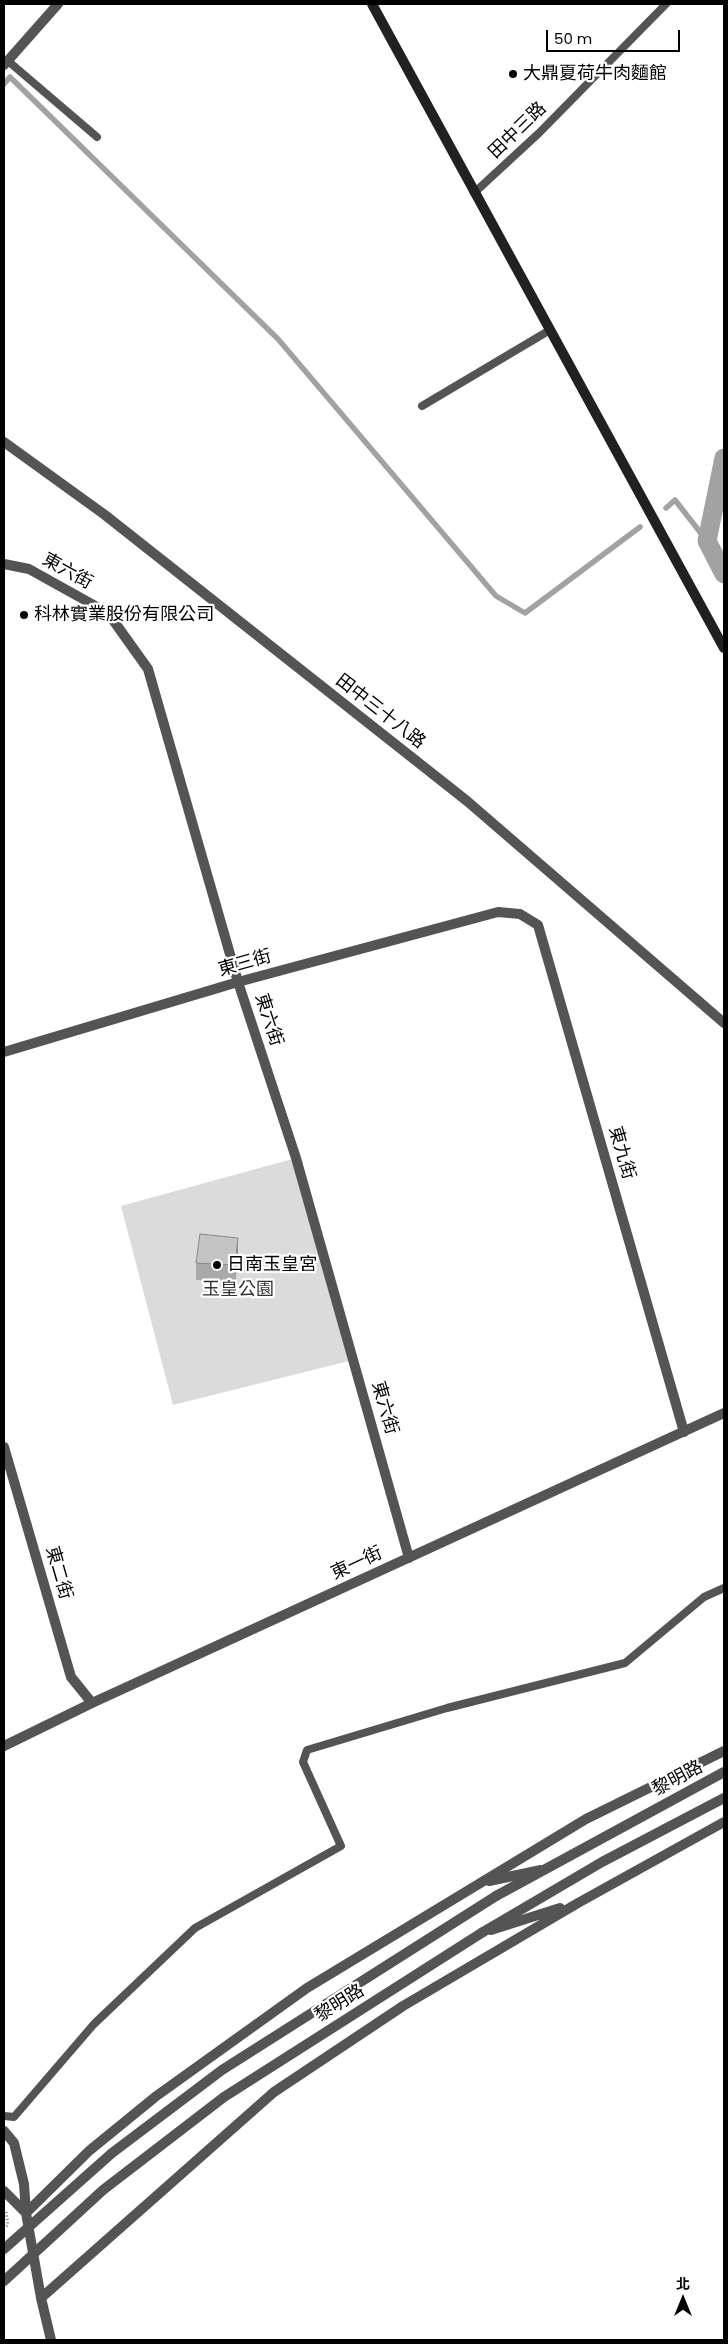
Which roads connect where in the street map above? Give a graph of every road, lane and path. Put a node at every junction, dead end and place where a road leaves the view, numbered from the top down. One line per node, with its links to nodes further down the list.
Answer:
1 (58, 4): 4 (street)
2 (372, 4): 6 (main road)
3 (666, 4): 6 (lane, 田中三路)
4 (6, 63): 5 (lane)
5 (97, 137)
6 (474, 193): 7 (main road)
7 (550, 330): 8 (lane); 11 (main road)
8 (422, 406)
9 (4, 442): 14 (street, 田中三十八路)
10 (4, 564): 13 (street, 東六街)
11 (724, 648)
12 (498, 912): 13 (street, 東三街); 17 (street, 東九街)
13 (238, 982): 15 (street, 東三街); 19 (street, 東六街)
14 (724, 1023)
15 (4, 1052)
16 (724, 1413): 17 (street, 東一街)
17 (684, 1432): 19 (street, 東一街)
18 (4, 1447): 21 (street, 東二街)
19 (409, 1558): 21 (street, 東一街)
20 (724, 1588): 31 (lane)
21 (92, 1703): 22 (street, 東一街)
22 (4, 1746)
23 (724, 1750): 28 (street)
24 (724, 1772): 27 (street, 黎明路)
25 (724, 1798): 30 (street, 黎明路)
26 (724, 1822): 29 (street)
27 (544, 1870): 28 (street); 35 (street, 黎明路, bridge)
28 (482, 1882): 34 (street)
29 (578, 1903): 30 (street); 37 (street)
30 (483, 1932): 36 (street, 黎明路, bridge)
31 (4, 2116)
32 (4, 2131): 34 (street)
33 (4, 2191): 34 (street)
34 (26, 2213): 37 (street)
35 (4, 2249)
36 (4, 2281)
37 (40, 2298): 38 (street)
38 (51, 2340)

